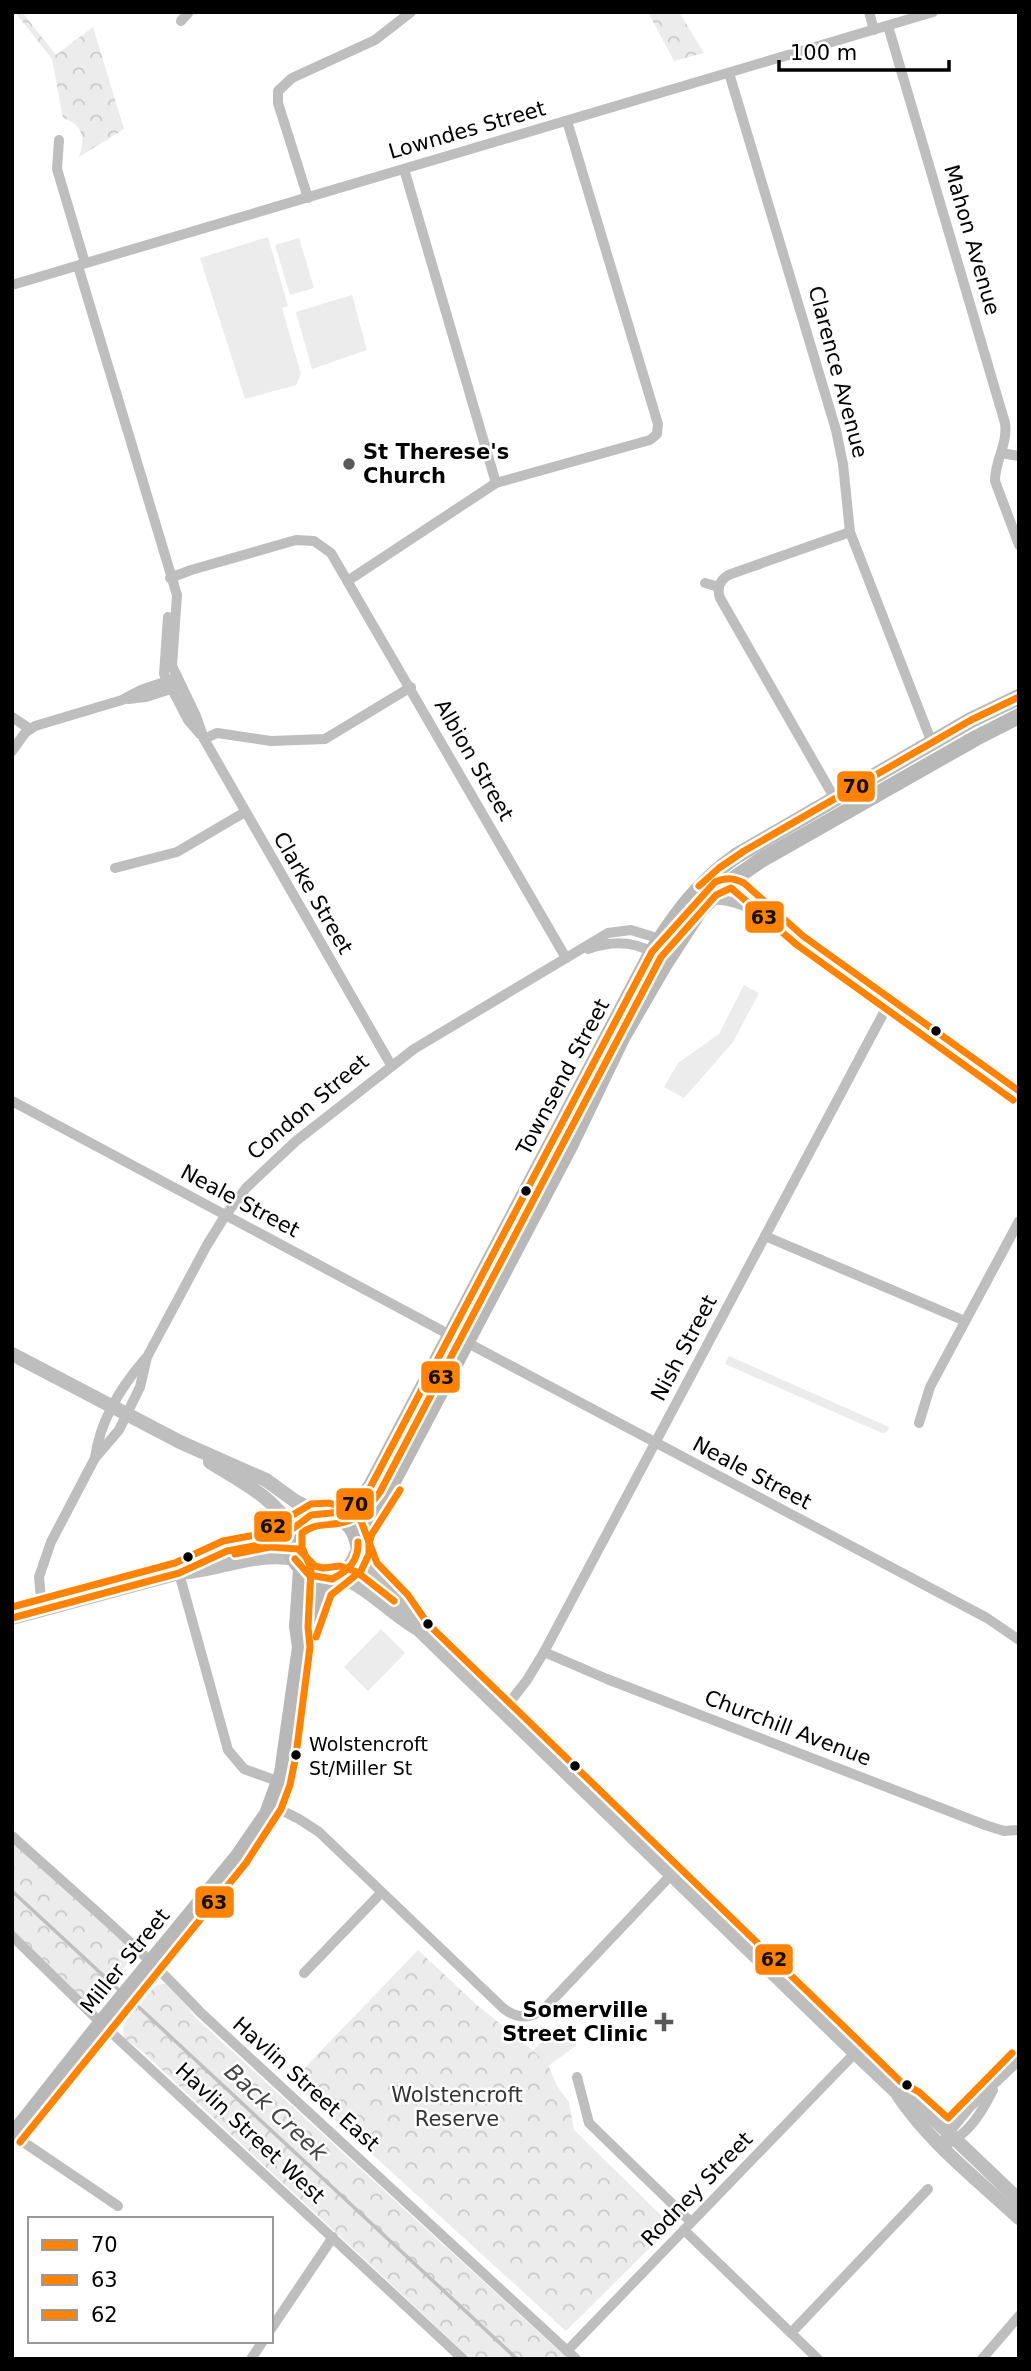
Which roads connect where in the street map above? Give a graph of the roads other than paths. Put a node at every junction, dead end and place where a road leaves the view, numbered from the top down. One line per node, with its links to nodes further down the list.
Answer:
1 (411, 12): 8 (street)
2 (869, 12): 5 (street)
3 (933, 12): 4 (street, Lowndes Street)
4 (888, 26): 5 (street, Lowndes Street); 17 (street, Mahon Avenue)
5 (874, 30): 6 (street, Lowndes Street)
6 (729, 73): 9 (street, Lowndes Street); 20 (street, Clarence Avenue)
7 (266, 84): 8 (street)
8 (278, 91): 12 (street)
9 (567, 121): 11 (street, Lowndes Street); 15 (street)
10 (59, 139): 13 (street, Clarke Street)
11 (404, 169): 12 (street, Lowndes Street); 19 (street)
12 (308, 198): 13 (street, Lowndes Street)
13 (82, 265): 14 (street, Lowndes Street); 22 (street, Clarke Street)
14 (12, 285)
15 (657, 434): 16 (street); 19 (street)
16 (668, 440)
17 (1002, 453): 18 (street); 21 (street, Mahon Avenue)
18 (1019, 456)
19 (496, 483): 23 (street)
20 (850, 532): 25 (street); 33 (street, Clarence Avenue)
21 (1019, 545)
22 (170, 578): 23 (street); 26 (street, Clarke Street)
23 (349, 580): 27 (street, Albion Street)
24 (705, 583): 25 (street)
25 (719, 587): 36 (street)
26 (173, 683): 31 (street); 32 (street, Clarke Street)
27 (411, 687): 32 (street); 43 (street, Albion Street)
28 (1019, 697): 33 (main road)
29 (1019, 716): 35 (main road)
30 (12, 717): 31 (street)
31 (30, 729): 34 (street)
32 (204, 739): 37 (street, Clarke Street)
33 (932, 743): 35 (main road, Clarence Avenue); 36 (main road)
34 (12, 751)
35 (940, 758): 39 (main road)
36 (835, 799): 42 (main road)
37 (245, 812): 38 (street); 45 (street, Clarke Street)
38 (115, 868)
39 (735, 877): 40 (main road); 41 (street); 42 (main road)
40 (709, 900): 41 (street); 53 (main road, Townsend Street)
41 (803, 936): 44 (street)
42 (656, 945): 43 (street, Condon Street); 52 (main road, Townsend Street)
43 (566, 958): 45 (street, Condon Street)
44 (891, 999): 46 (street); 50 (street, Nish Street)
45 (391, 1065): 48 (street, Condon Street)
46 (1019, 1091)
47 (12, 1101): 48 (street, Neale Street)
48 (225, 1216): 52 (street, Neale Street); 55 (street, Condon Street)
49 (1019, 1220): 51 (street)
50 (765, 1236): 51 (street); 60 (street, Nish Street)
51 (965, 1321): 58 (street)
52 (450, 1335): 62 (main road, Townsend Street)
53 (466, 1342): 60 (street, Neale Street); 64 (main road, Townsend Street)
54 (12, 1354): 56 (street)
55 (147, 1357): 56 (street, Condon Street); 57 (street, Condon Street)
56 (111, 1408): 57 (street); 61 (street, Condon Street)
57 (126, 1416): 59 (street); 61 (street, Condon Street)
58 (919, 1423)
59 (180, 1442): 62 (street); 63 (street)
60 (655, 1443): 71 (street, Neale Street); 73 (street, Nish Street)
61 (95, 1458): 68 (street, Condon Street)
62 (324, 1513): 63 (main road); 64 (main road)
63 (292, 1530): 65 (main road); 66 (street)
64 (359, 1546): 67 (main road); 70 (street)
65 (298, 1564): 66 (street); 67 (main road); 72 (main road, Miller Street)
66 (179, 1573): 68 (street); 75 (street)
67 (335, 1578): 70 (street); 72 (main road, Miller Street)
68 (42, 1610): 69 (street)
69 (12, 1618)
70 (420, 1631): 74 (street)
71 (1017, 1635)
72 (300, 1647): 75 (main road, Miller Street)
73 (544, 1652): 74 (street, Nish Street); 77 (street, Churchill Avenue)
74 (503, 1711): 79 (street)
75 (280, 1782): 76 (main road, Miller Street)
76 (271, 1805): 80 (street); 82 (main road, Miller Street)
77 (1019, 1830)
78 (12, 1836): 82 (street, Havlin Street East)
79 (672, 1874): 80 (street); 85 (street)
80 (382, 1893): 83 (street)
81 (12, 1936): 84 (street, Havlin Street West)
82 (151, 1963): 84 (main road, Miller Street); 100 (street, Havlin Street East)
83 (304, 1973)
84 (102, 2023): 88 (main road, Miller Street); 95 (street, Havlin Street West)
85 (855, 2053): 89 (street); 94 (street, Rodney Street)
86 (1019, 2060): 89 (street)
87 (576, 2077): 94 (street)
88 (13, 2136): 92 (street)
89 (949, 2139): 91 (street); 93 (street)
90 (928, 2189): 98 (street)
91 (1019, 2200)
92 (118, 2206)
93 (1019, 2218)
94 (687, 2226): 98 (street); 100 (street, Rodney Street)
95 (333, 2237): 97 (street); 102 (street, Havlin Street West)
96 (1019, 2316): 104 (street)
97 (273, 2326)
98 (791, 2333): 103 (street)
99 (262, 2343): 101 (street)
100 (571, 2355)
101 (251, 2359)
102 (463, 2359)
103 (818, 2359)
104 (982, 2359)

